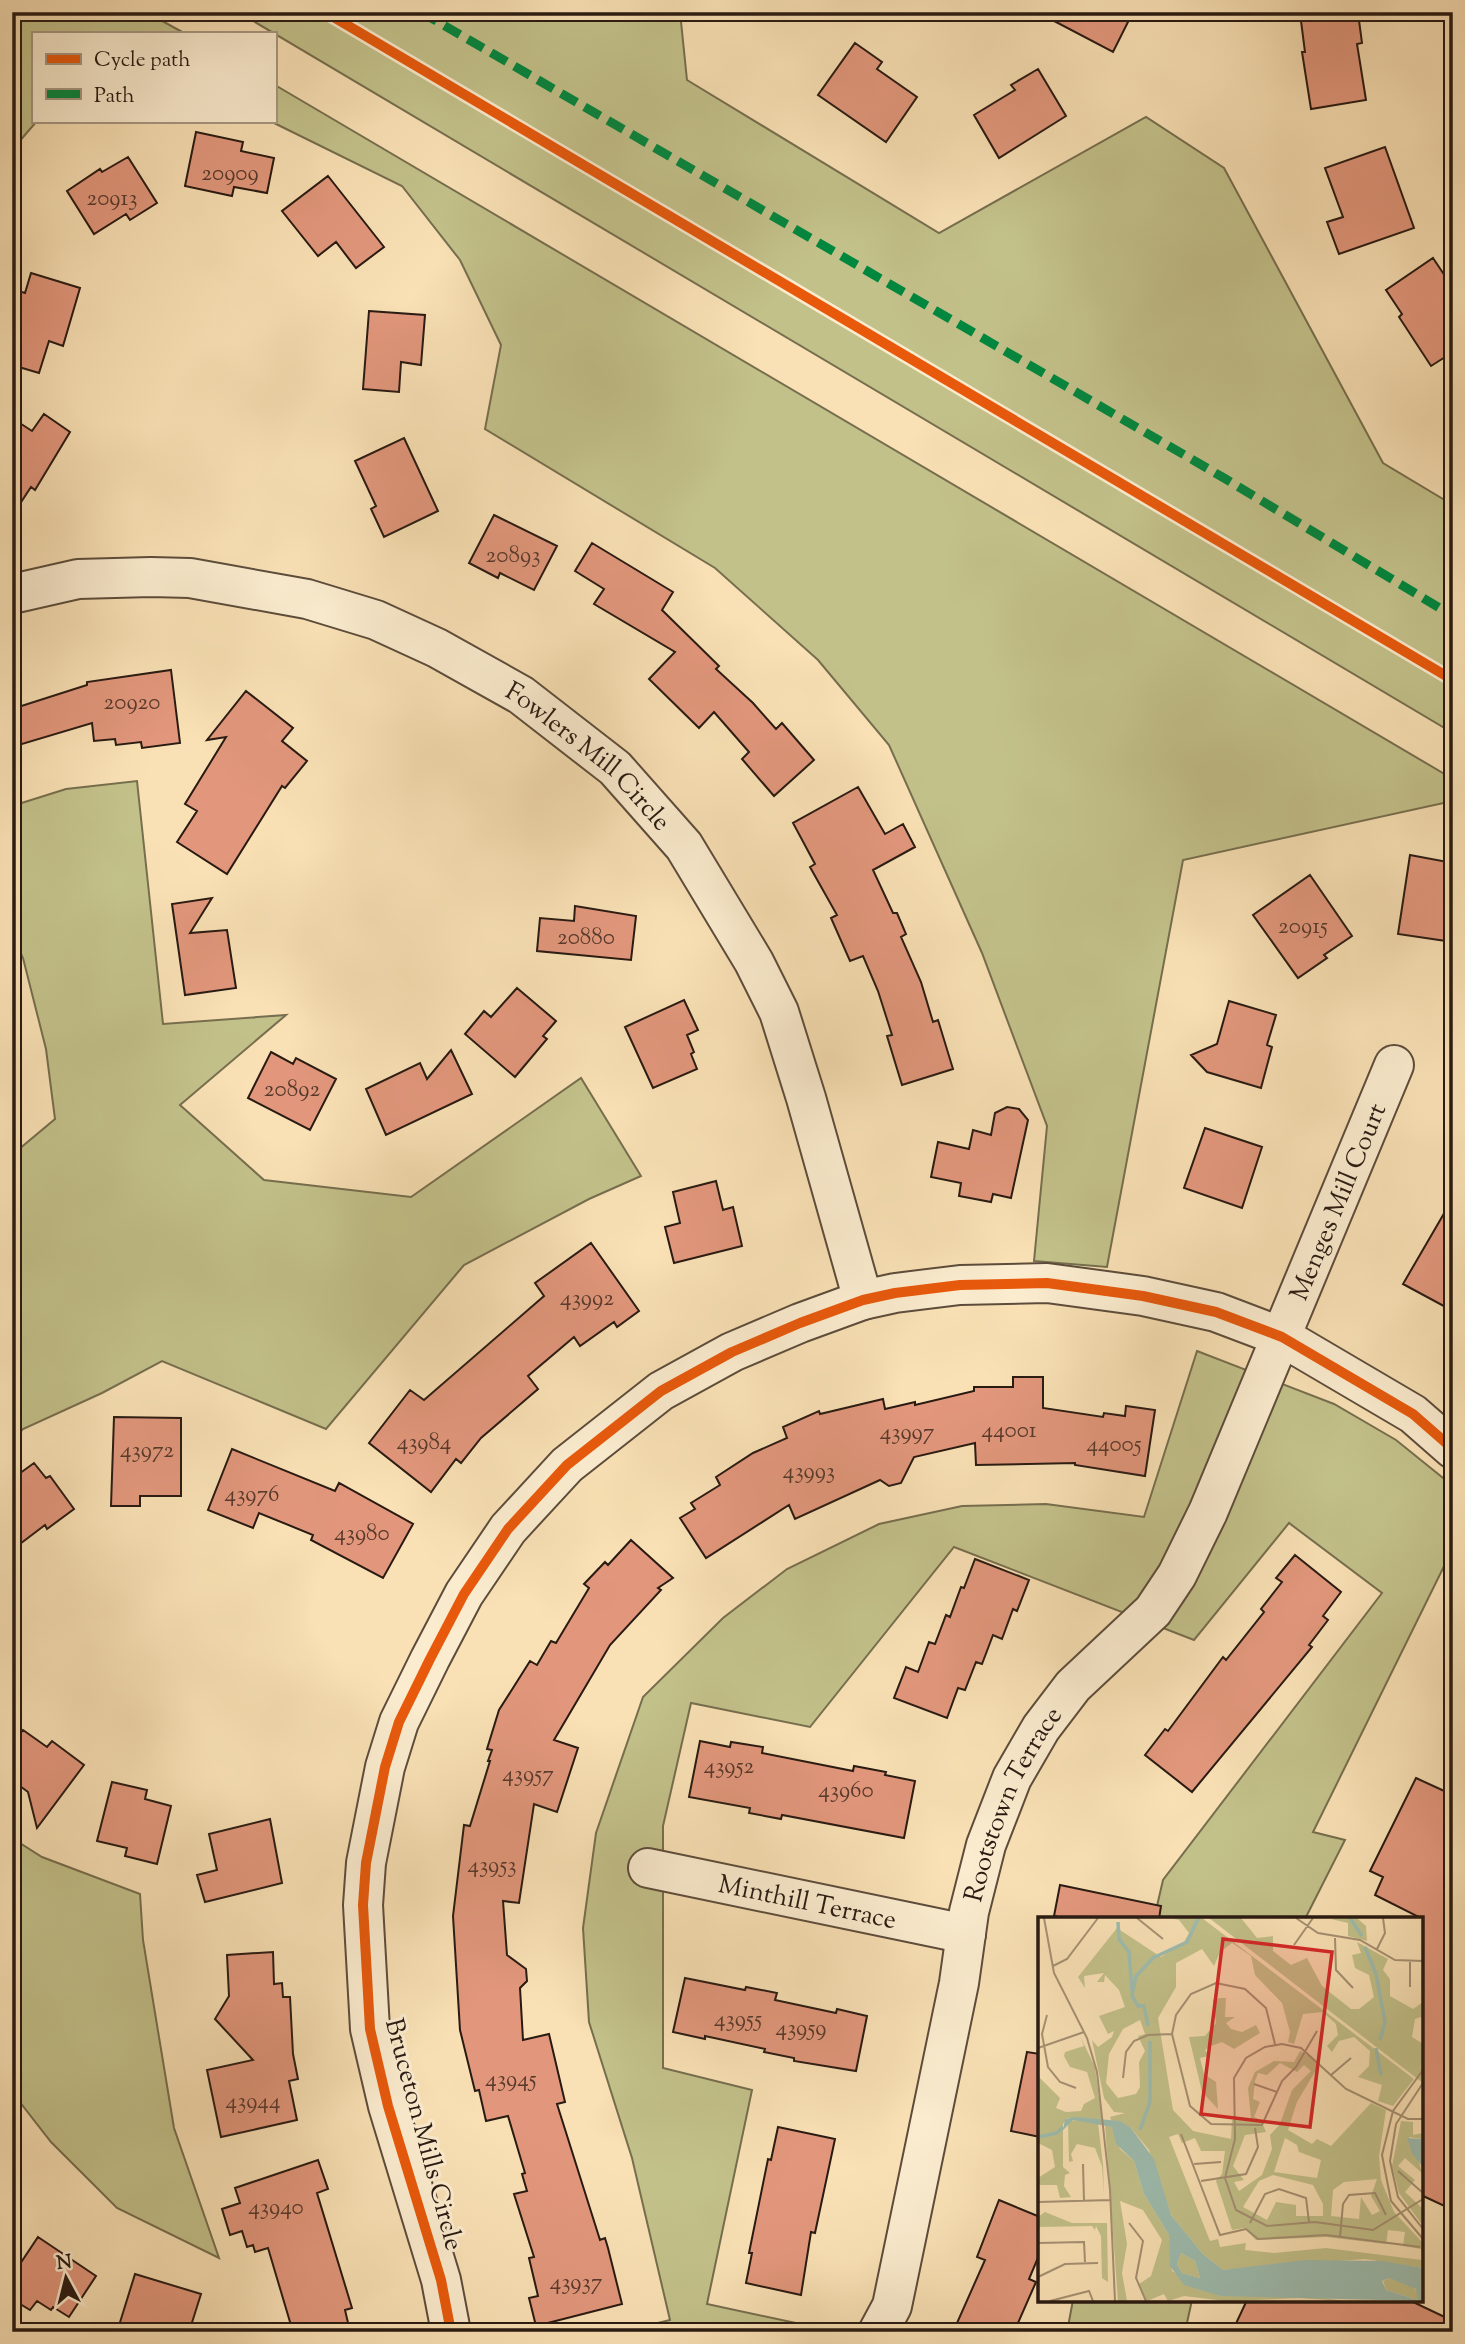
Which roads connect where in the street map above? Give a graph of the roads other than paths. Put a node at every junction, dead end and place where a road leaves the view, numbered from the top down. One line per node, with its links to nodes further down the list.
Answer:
1 (12, 594): 3 (street, Fowlers Mill Circle)
2 (1394, 1065): 4 (street, Menges Mill Court)
3 (863, 1300): 4 (street, Bruceton Mills Circle); 8 (street, Bruceton Mills Circle)
4 (1282, 1337): 5 (street, Bruceton Mills Circle); 7 (street, Rootstown Terrace)
5 (1453, 1449)
6 (648, 1868): 7 (street, Minthill Terrace)
7 (966, 1934): 9 (street, Rootstown Terrace)
8 (451, 2332)
9 (878, 2332)

